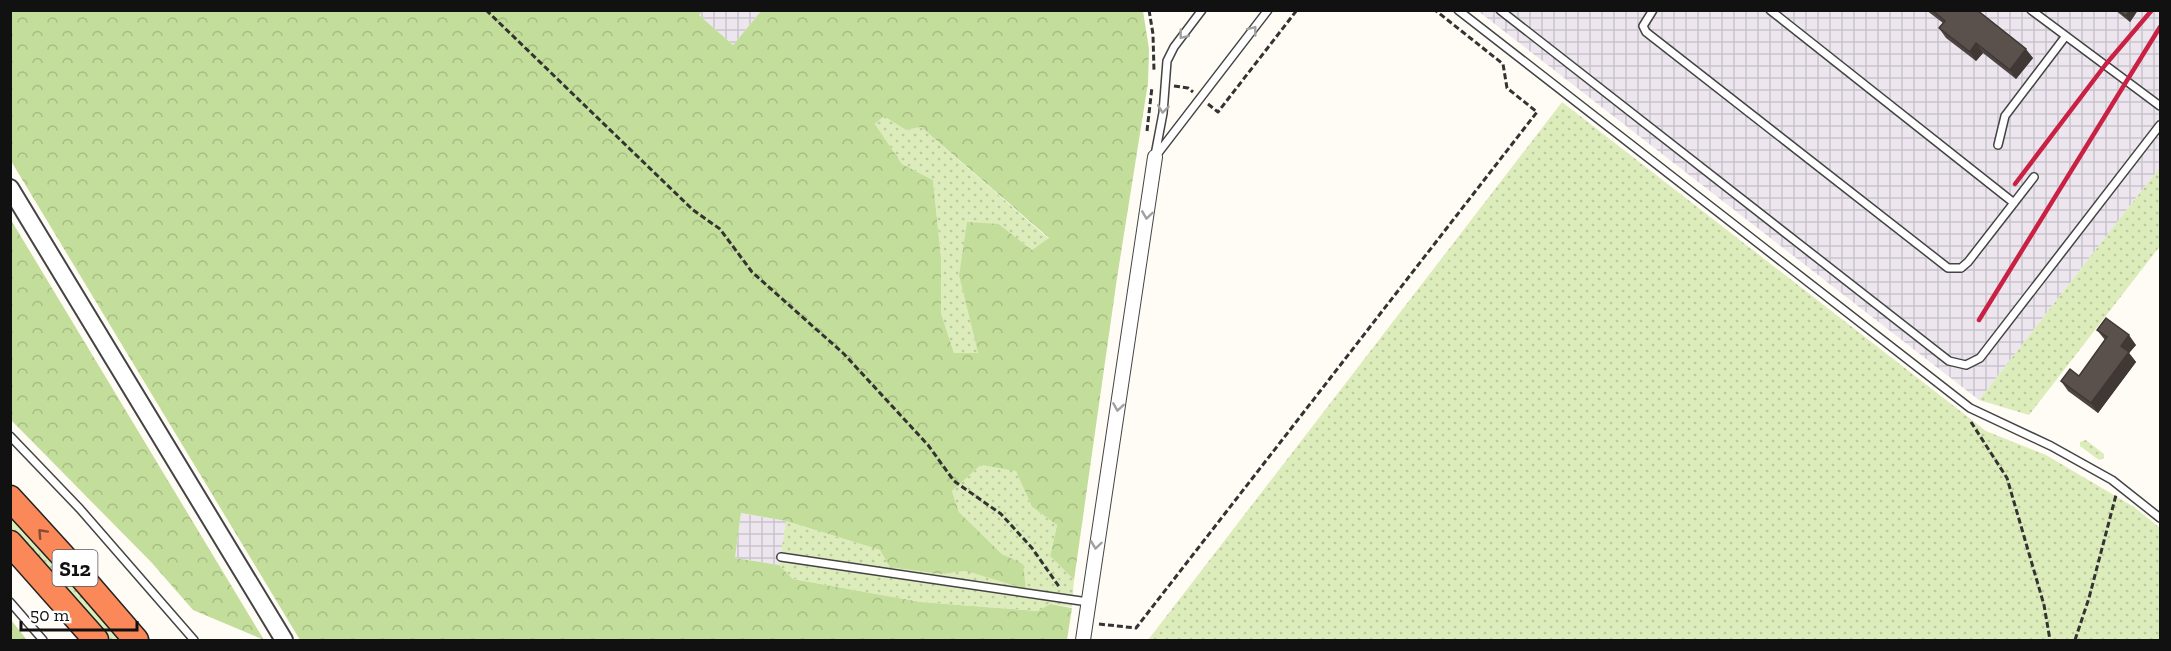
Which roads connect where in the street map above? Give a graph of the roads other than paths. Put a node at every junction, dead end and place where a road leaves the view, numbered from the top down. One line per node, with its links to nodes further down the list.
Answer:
1 (1202, 10): 12 (lane, one-way to 12)
2 (1268, 10): 12 (lane, one-way to 2)
3 (1458, 10): 18 (lane)
4 (1500, 10): 10 (lane)
5 (1653, 10): 15 (lane)
6 (1770, 10): 15 (lane)
7 (2031, 10): 8 (lane)
8 (2065, 37): 9 (lane); 11 (lane)
9 (2160, 106)
10 (2160, 125)
11 (1998, 146)
12 (1155, 157): 21 (street, one-way to 21)
13 (2034, 177): 15 (lane)
14 (10, 188): 27 (street)
15 (2014, 203)
16 (10, 436): 26 (lane)
17 (10, 498): 25 (highway, S12, one-way to 17)
18 (2160, 518)
19 (10, 543): 24 (highway, S12)
20 (781, 557): 21 (lane)
21 (1089, 598): 28 (street)
22 (10, 602): 23 (lane)
23 (43, 640)
24 (96, 640)
25 (136, 640)
26 (194, 640)
27 (284, 640)
28 (1083, 640)

